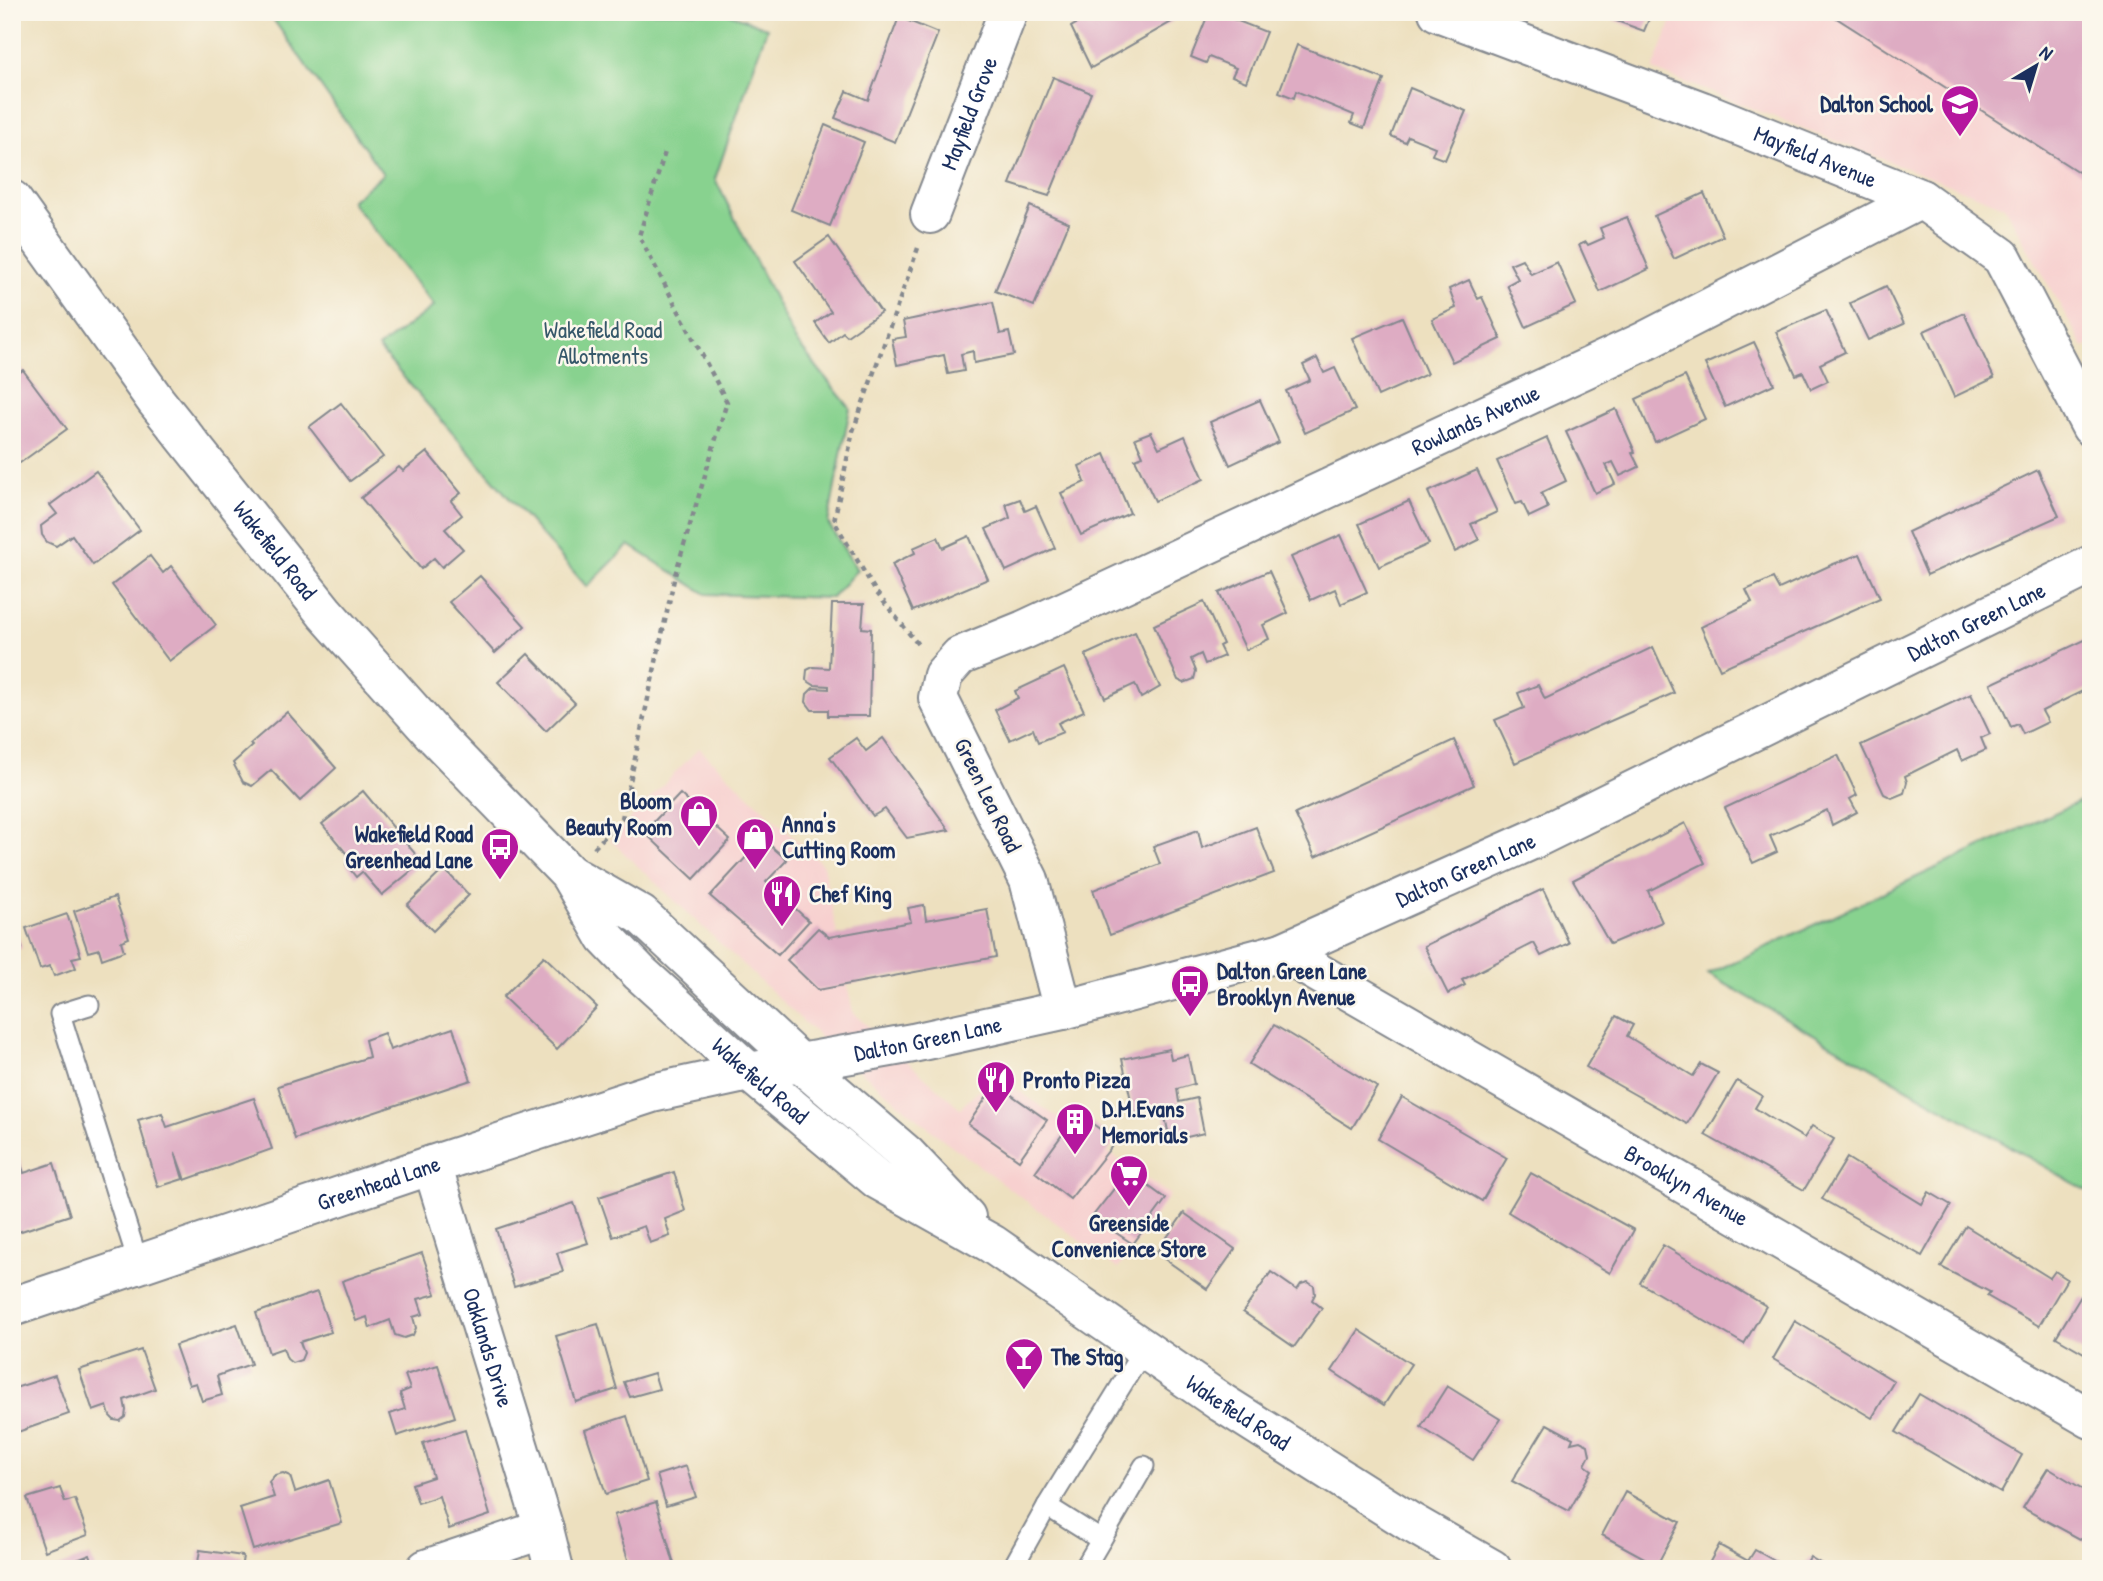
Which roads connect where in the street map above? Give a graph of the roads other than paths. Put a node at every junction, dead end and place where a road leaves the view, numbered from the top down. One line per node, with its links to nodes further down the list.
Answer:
1 (1008, 12): 5 (main road, Mayfield Grove)
2 (1438, 12): 3 (main road, Mayfield Avenue)
3 (1921, 199): 6 (main road, Mayfield Avenue); 8 (main road, Rowlands Avenue)
4 (12, 200): 9 (main road, Wakefield Road)
5 (930, 214)
6 (2091, 427)
7 (2091, 565): 10 (main road, Dalton Green Lane)
8 (943, 675): 12 (main road, Green Lea Road)
9 (569, 874): 13 (main road, Wakefield Road); 14 (main road, Wakefield Road)
10 (1282, 952): 12 (main road, Dalton Green Lane); 20 (main road, Brooklyn Avenue)
11 (89, 1005): 17 (lane)
12 (1063, 1010): 13 (main road, Dalton Green Lane)
13 (801, 1064): 14 (main road, Dalton Green Lane); 16 (main road, Wakefield Road)
14 (749, 1072): 15 (main road, Greenhead Lane); 16 (main road, Wakefield Road)
15 (432, 1165): 17 (main road, Greenhead Lane); 23 (main road, Oaklands Drive)
16 (992, 1244): 19 (main road, Wakefield Road)
17 (139, 1265): 18 (main road, Greenhead Lane)
18 (12, 1307)
19 (1144, 1349): 22 (lane); 29 (main road, Wakefield Road)
20 (2091, 1419)
21 (1144, 1466): 24 (lane)
22 (1047, 1506): 24 (lane); 27 (lane)
23 (544, 1529): 25 (main road); 26 (main road, Oaklands Drive)
24 (1101, 1540): 28 (lane)
25 (426, 1569)
26 (554, 1569)
27 (1012, 1569)
28 (1084, 1569)
29 (1492, 1569)

